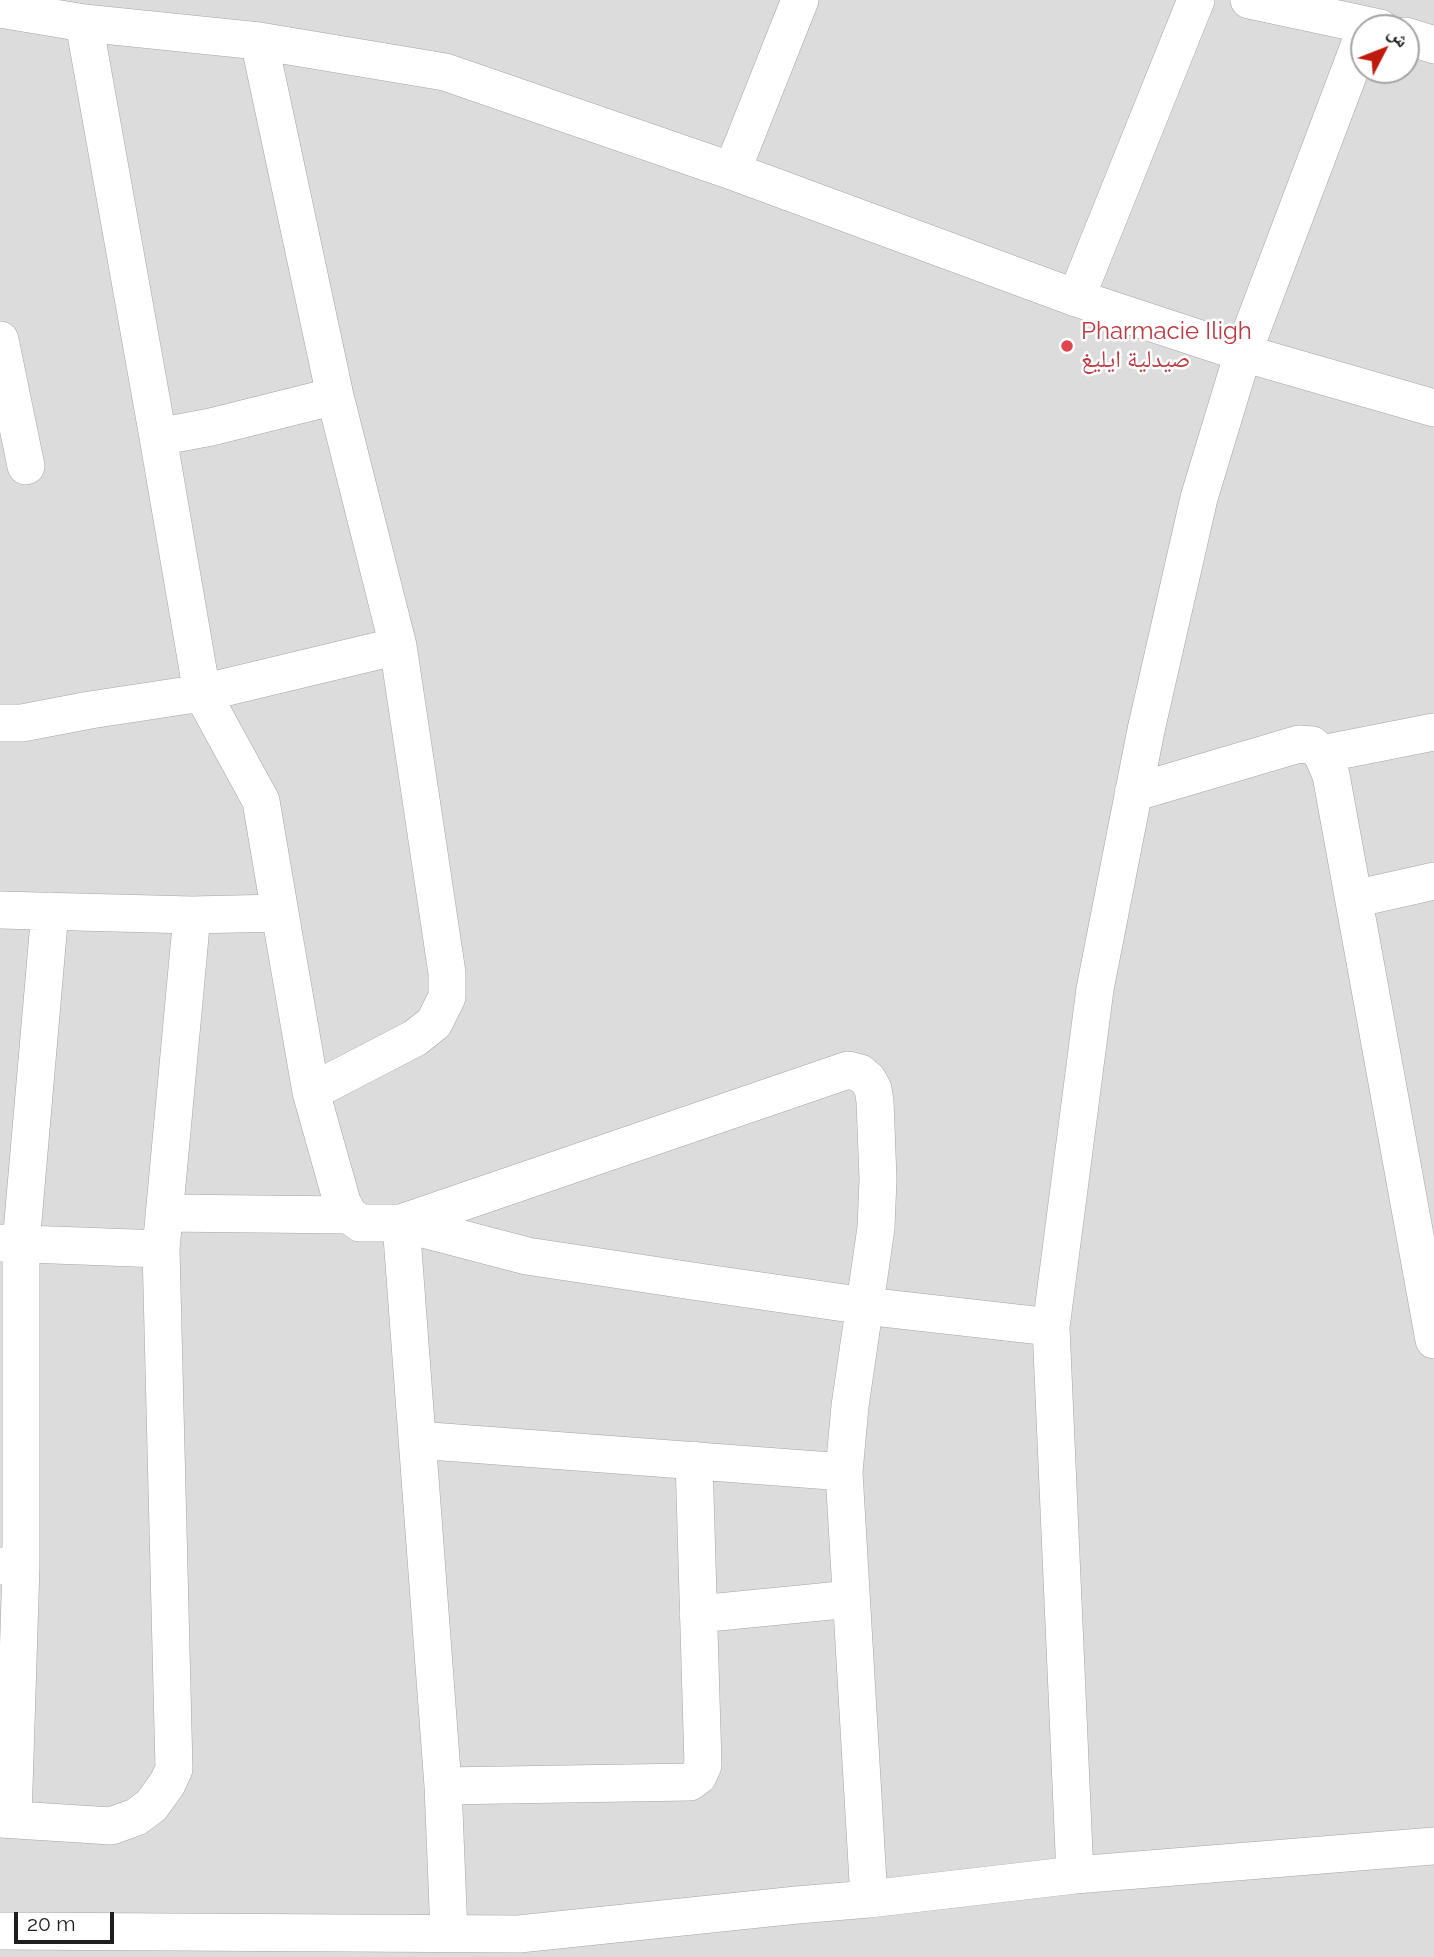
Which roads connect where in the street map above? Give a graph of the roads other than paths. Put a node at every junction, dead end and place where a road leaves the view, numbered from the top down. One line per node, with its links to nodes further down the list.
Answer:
1 (800, 0): 9 (street)
2 (1196, 0): 10 (street)
3 (1249, 0): 5 (street)
4 (0, 9): 6 (street)
5 (1350, 19)
6 (84, 23): 7 (street); 15 (street)
7 (259, 41): 9 (street); 13 (street)
8 (1350, 77): 12 (street)
9 (732, 171): 10 (street)
10 (1076, 298): 12 (street)
11 (0, 340): 16 (street)
12 (1243, 353): 14 (street); 22 (street)
13 (335, 396): 15 (street); 17 (street)
14 (1434, 408)
15 (158, 437): 18 (street)
16 (26, 466)
17 (398, 646): 18 (street); 29 (street)
18 (202, 693): 19 (street); 27 (street)
19 (0, 723)
20 (1434, 732): 21 (street)
21 (1322, 754): 22 (street); 24 (street)
22 (1133, 793): 36 (street)
23 (1434, 881): 24 (street)
24 (1354, 899): 37 (street)
25 (0, 910): 26 (street)
26 (50, 911): 28 (street); 33 (street)
27 (280, 913): 28 (street); 29 (street)
28 (192, 915): 30 (street)
29 (311, 1092): 31 (street)
30 (164, 1213): 31 (street); 34 (street)
31 (349, 1215): 32 (street)
32 (401, 1223): 35 (street); 35 (street); 38 (street)
33 (10, 1244): 34 (street); 41 (street)
34 (160, 1249): 45 (street)
35 (865, 1306): 36 (street); 40 (street)
36 (1051, 1327): 47 (street)
37 (1434, 1340)
38 (417, 1440): 39 (street); 44 (street)
39 (694, 1460): 40 (street); 43 (street)
40 (844, 1472): 42 (street)
41 (10, 1566): 45 (street)
42 (851, 1599): 43 (street); 48 (street)
43 (698, 1614): 44 (street)
44 (443, 1786): 50 (street)
45 (6, 1819)
46 (1434, 1846): 47 (street)
47 (1075, 1875): 48 (street)
48 (869, 1899): 51 (street)
49 (0, 1931): 50 (street)
50 (449, 1933): 51 (street)
51 (520, 1946)

